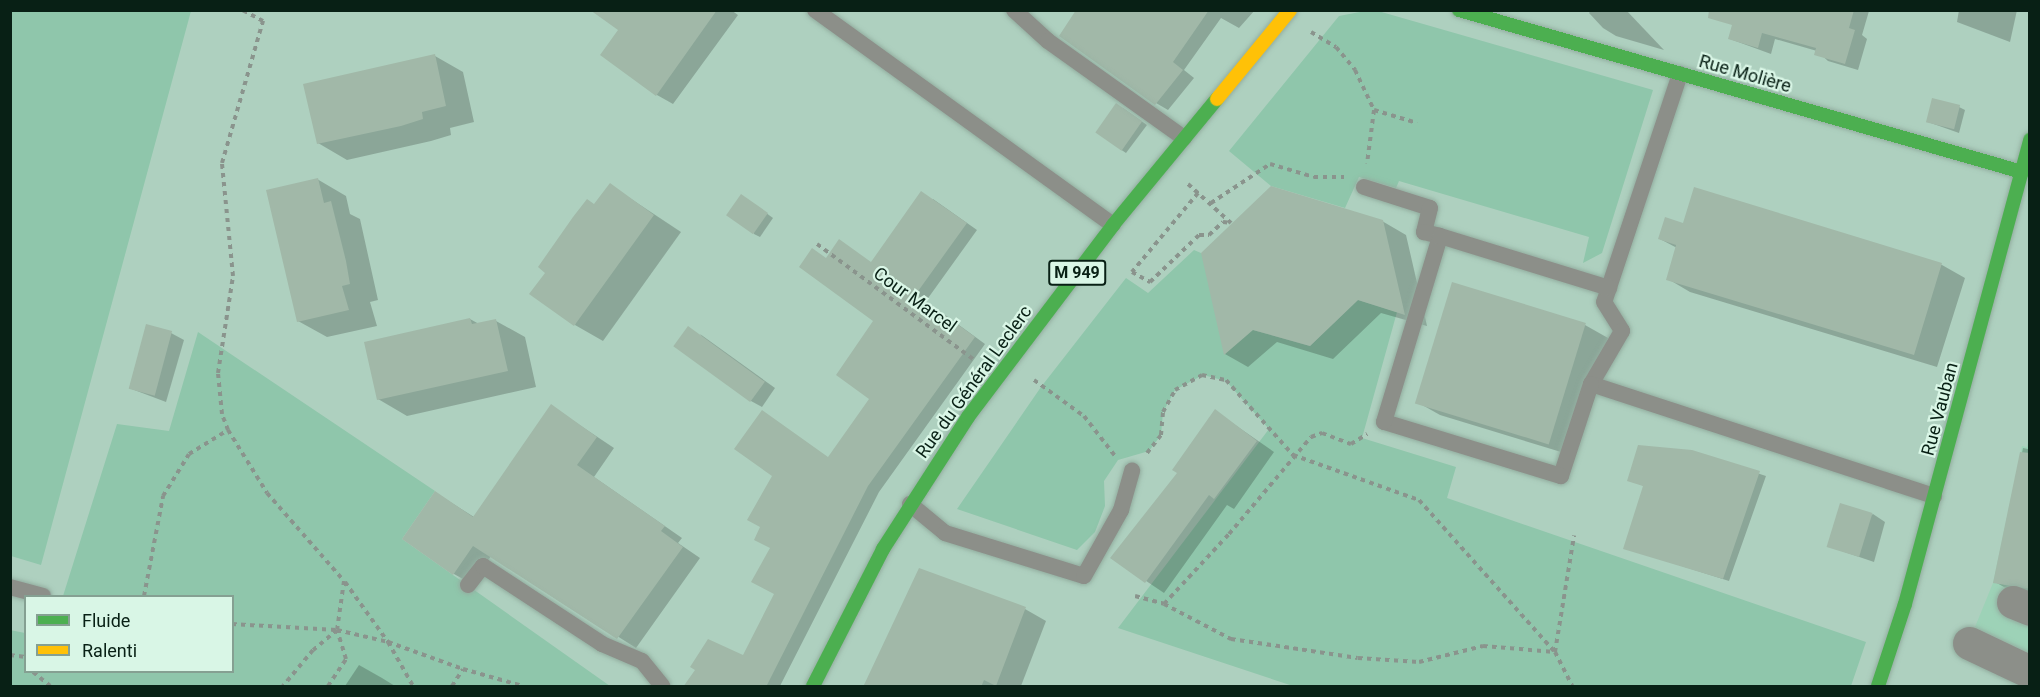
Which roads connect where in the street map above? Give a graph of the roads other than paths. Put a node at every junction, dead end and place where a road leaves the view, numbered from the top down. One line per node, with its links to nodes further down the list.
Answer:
1 (815, 10): 10 (lane)
2 (1014, 10): 6 (lane)
3 (1459, 10): 5 (street, Rue Molière)
4 (1289, 11): 6 (street, Rue du Général Leclerc / M 949)
5 (1680, 74): 8 (street, Rue Molière); 12 (lane)
6 (1184, 138): 10 (street, Rue du Général Leclerc / M 949)
7 (2030, 140): 8 (street, Rue Vauban)
8 (2022, 172): 15 (street, Rue Vauban)
9 (1364, 187): 11 (lane)
10 (1113, 225): 16 (street, Rue du Général Leclerc / M 949)
11 (1440, 236): 12 (lane); 13 (lane)
12 (1609, 288): 13 (lane)
13 (1591, 384): 15 (lane)
14 (1132, 471): 16 (lane)
15 (1934, 496): 24 (street, Rue Vauban)
16 (910, 504): 22 (street, Rue du Général Leclerc / M 949)
17 (468, 585): 23 (lane)
18 (10, 587): 19 (lane)
19 (36, 595)
20 (1970, 643): 21 (street)
21 (2030, 672)
22 (813, 685)
23 (662, 687)
24 (1878, 687)

